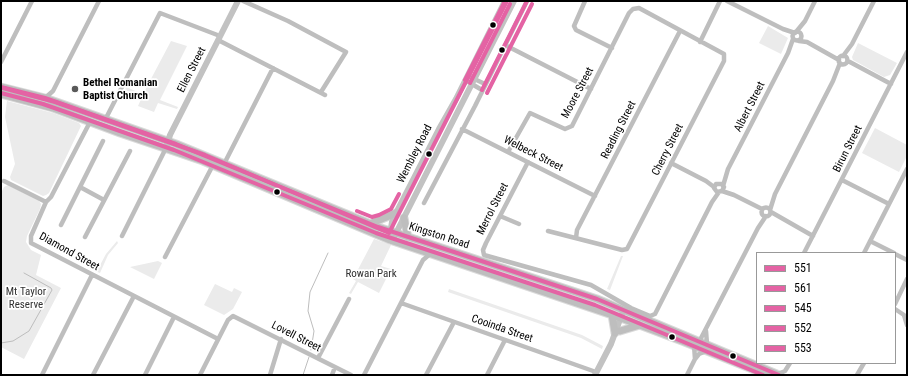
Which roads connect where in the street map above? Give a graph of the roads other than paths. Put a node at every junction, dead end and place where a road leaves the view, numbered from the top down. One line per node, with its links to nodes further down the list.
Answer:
1 (32, 1): 21 (street)
2 (99, 1): 30 (street)
3 (238, 1): 15 (main road, Ellen Street)
4 (243, 1): 22 (street)
5 (505, 1): 23 (main road, Wembley Road)
6 (514, 1): 24 (main road, Wembley Road)
7 (527, 1): 17 (street)
8 (585, 1): 18 (street)
9 (720, 1): 16 (street)
10 (728, 1): 14 (street)
11 (815, 1): 14 (street, Albert Street)
12 (874, 1): 20 (street)
13 (680, 31): 16 (street); 18 (street, Moore Street); 50 (street, Reading Street)
14 (797, 36): 20 (street); 49 (street, Albert Street)
15 (219, 38): 22 (street); 34 (street); 38 (main road, Ellen Street)
16 (700, 42): 42 (street, Cherry Street)
17 (505, 45): 25 (street); 28 (street)
18 (612, 48): 28 (street, Moore Street)
19 (907, 52): 26 (street, Birun Street)
20 (843, 60): 26 (street); 55 (street)
21 (1, 62)
22 (273, 68): 43 (street)
23 (466, 78): 24 (street); 56 (main road, Wembley Road)
24 (473, 82): 25 (street); 29 (street); 58 (main road, Wembley Road)
25 (485, 84): 29 (street)
26 (891, 84): 46 (street, Birun Street)
27 (1, 87): 32 (main road, Kingston Road)
28 (591, 89): 40 (street, Moore Street)
29 (482, 90): 36 (street)
30 (53, 91): 32 (street); 33 (street)
31 (1, 94): 35 (main road, Kingston Road)
32 (45, 98): 33 (main road, Kingston Road)
33 (55, 102): 34 (main road, Kingston Road)
34 (105, 120): 38 (main road, Kingston Road)
35 (90, 122): 38 (main road, Kingston Road); 52 (street, Diamond Street)
36 (462, 128): 40 (street, Welbeck Street); 53 (street)
37 (103, 141): 48 (street)
38 (167, 145): 43 (main road, Kingston Road); 44 (main road, Kingston Road); 64 (street)
39 (130, 151): 51 (street)
40 (508, 152): 41 (street, Welbeck Street)
41 (528, 162): 50 (street, Welbeck Street); 57 (street, Merrol Street)
42 (671, 163): 49 (street); 68 (street, Cherry Street)
43 (224, 164): 59 (main road, Kingston Road)
44 (213, 165): 69 (main road, Kingston Road); 76 (street)
45 (907, 169): 54 (street)
46 (842, 180): 54 (street); 65 (street, Birun Street)
47 (4, 181): 52 (street)
48 (80, 187): 51 (street); 61 (street)
49 (719, 188): 55 (street); 89 (street, Albert Street)
50 (595, 196): 68 (street, Reading Street)
51 (104, 200): 66 (street)
52 (46, 202): 78 (street, Diamond Street)
53 (424, 203)
54 (889, 204): 70 (street)
55 (767, 212): 65 (street); 94 (street)
56 (396, 213): 59 (main road); 63 (main road, Wembley Road)
57 (500, 216): 60 (street); 79 (street, Merrol Street)
58 (404, 218): 63 (main road, Wembley Road); 67 (main road)
59 (372, 224): 63 (main road, Kingston Road)
60 (519, 224)
61 (60, 225)
62 (548, 231): 68 (street)
63 (393, 232): 67 (main road, Kingston Road); 69 (main road, Wembley Road)
64 (122, 236)
65 (813, 236): 71 (street, Birun Street)
66 (85, 237)
67 (408, 237): 81 (main road, Kingston Road)
68 (576, 238)
69 (391, 240): 74 (main road, Kingston Road)
70 (870, 241): 72 (street); 73 (street)
71 (805, 252)
72 (864, 252)
73 (892, 252)
74 (427, 253): 85 (street); 87 (main road, Kingston Road)
75 (896, 254): 77 (street)
76 (165, 257)
77 (907, 260)
78 (92, 275): 82 (street, Diamond Street); 107 (street)
79 (565, 278): 81 (street); 89 (street, Merrol Street)
80 (907, 279): 84 (street)
81 (562, 288): 88 (main road, Kingston Road)
82 (134, 296): 90 (street, Diamond Street); 108 (street)
83 (349, 299): 101 (street)
84 (896, 302)
85 (401, 304): 91 (street, Cooinda Street); 114 (street)
86 (896, 310): 93 (street)
87 (612, 315): 88 (main road, Kingston Road); 95 (main road)
88 (624, 316): 92 (main road, Kingston Road); 95 (main road); 99 (main road, Kingston Road)
89 (653, 316)
90 (174, 317): 96 (street, Diamond Street); 109 (street)
91 (454, 322): 98 (street, Cooinda Street); 115 (street)
92 (640, 325): 95 (main road); 99 (main road, Kingston Road)
93 (907, 325)
94 (706, 331): 99 (street); 100 (street)
95 (617, 332): 106 (main road)
96 (218, 339): 97 (street, Lovell Street); 110 (street)
97 (281, 339): 101 (street, Lovell Street); 111 (street)
98 (505, 340): 106 (street, Cooinda Street); 116 (street)
99 (697, 343): 100 (main road, Kingston Road); 102 (street)
100 (707, 347): 102 (street); 118 (main road, Kingston Road); 119 (main road, Kingston Road)
101 (318, 358): 105 (street, Lovell Street)
102 (695, 359): 117 (street)
103 (790, 364): 119 (street); 120 (street)
104 (863, 364): 121 (street)
105 (335, 367): 112 (street); 113 (street, Lovell Street)
106 (595, 374)
107 (42, 375)
108 (93, 375)
109 (145, 375)
110 (200, 375)
111 (270, 375)
112 (332, 375)
113 (351, 375)
114 (364, 375)
115 (426, 375)
116 (487, 375)
117 (687, 375)
118 (766, 375)
119 (778, 375)
120 (789, 375)
121 (857, 375)

